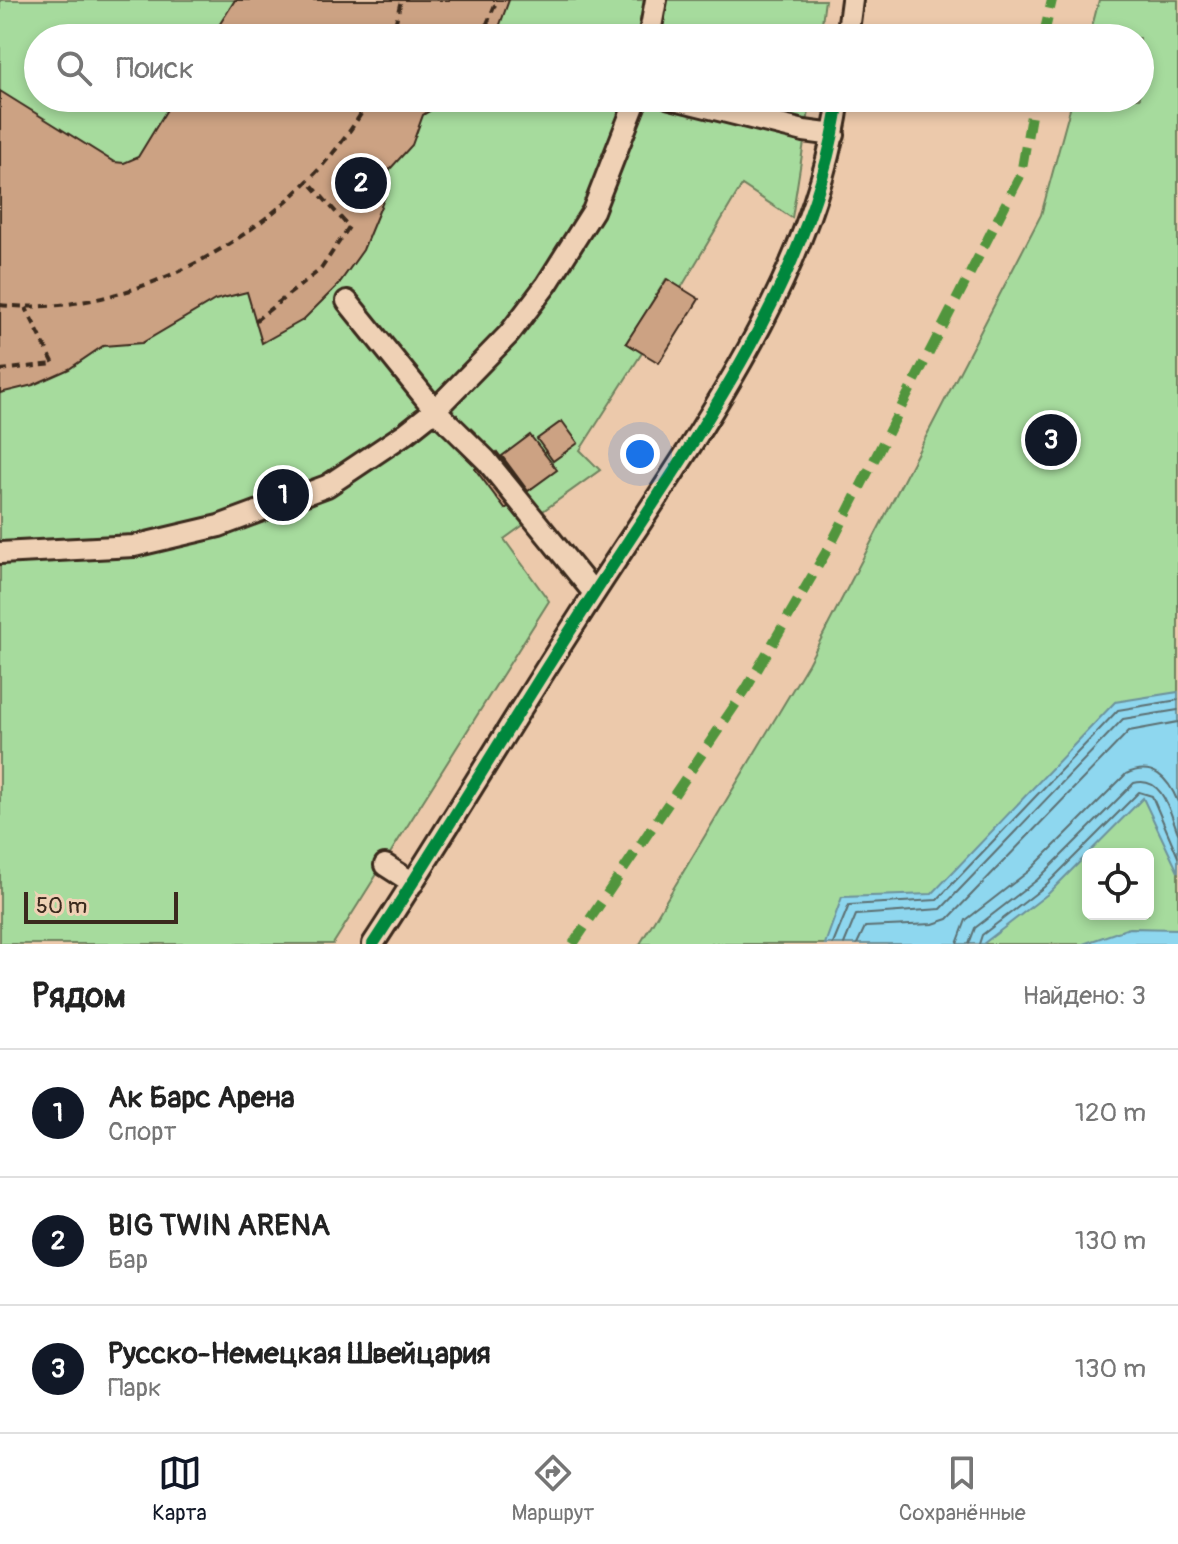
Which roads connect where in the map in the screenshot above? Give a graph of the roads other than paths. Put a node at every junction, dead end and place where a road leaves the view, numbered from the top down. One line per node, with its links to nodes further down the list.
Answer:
1 (656, 0): 3 (lane)
2 (852, 0): 4 (lane)
3 (652, 24)
4 (849, 24)
5 (632, 112): 10 (lane)
6 (727, 112): 8 (lane)
7 (837, 112): 8 (lane)
8 (834, 135): 12 (lane)
9 (347, 301): 10 (lane)
10 (435, 410): 11 (lane); 12 (lane)
11 (0, 553)
12 (594, 593): 14 (lane)
13 (385, 865): 14 (lane)
14 (413, 883): 15 (lane)
15 (373, 944)

